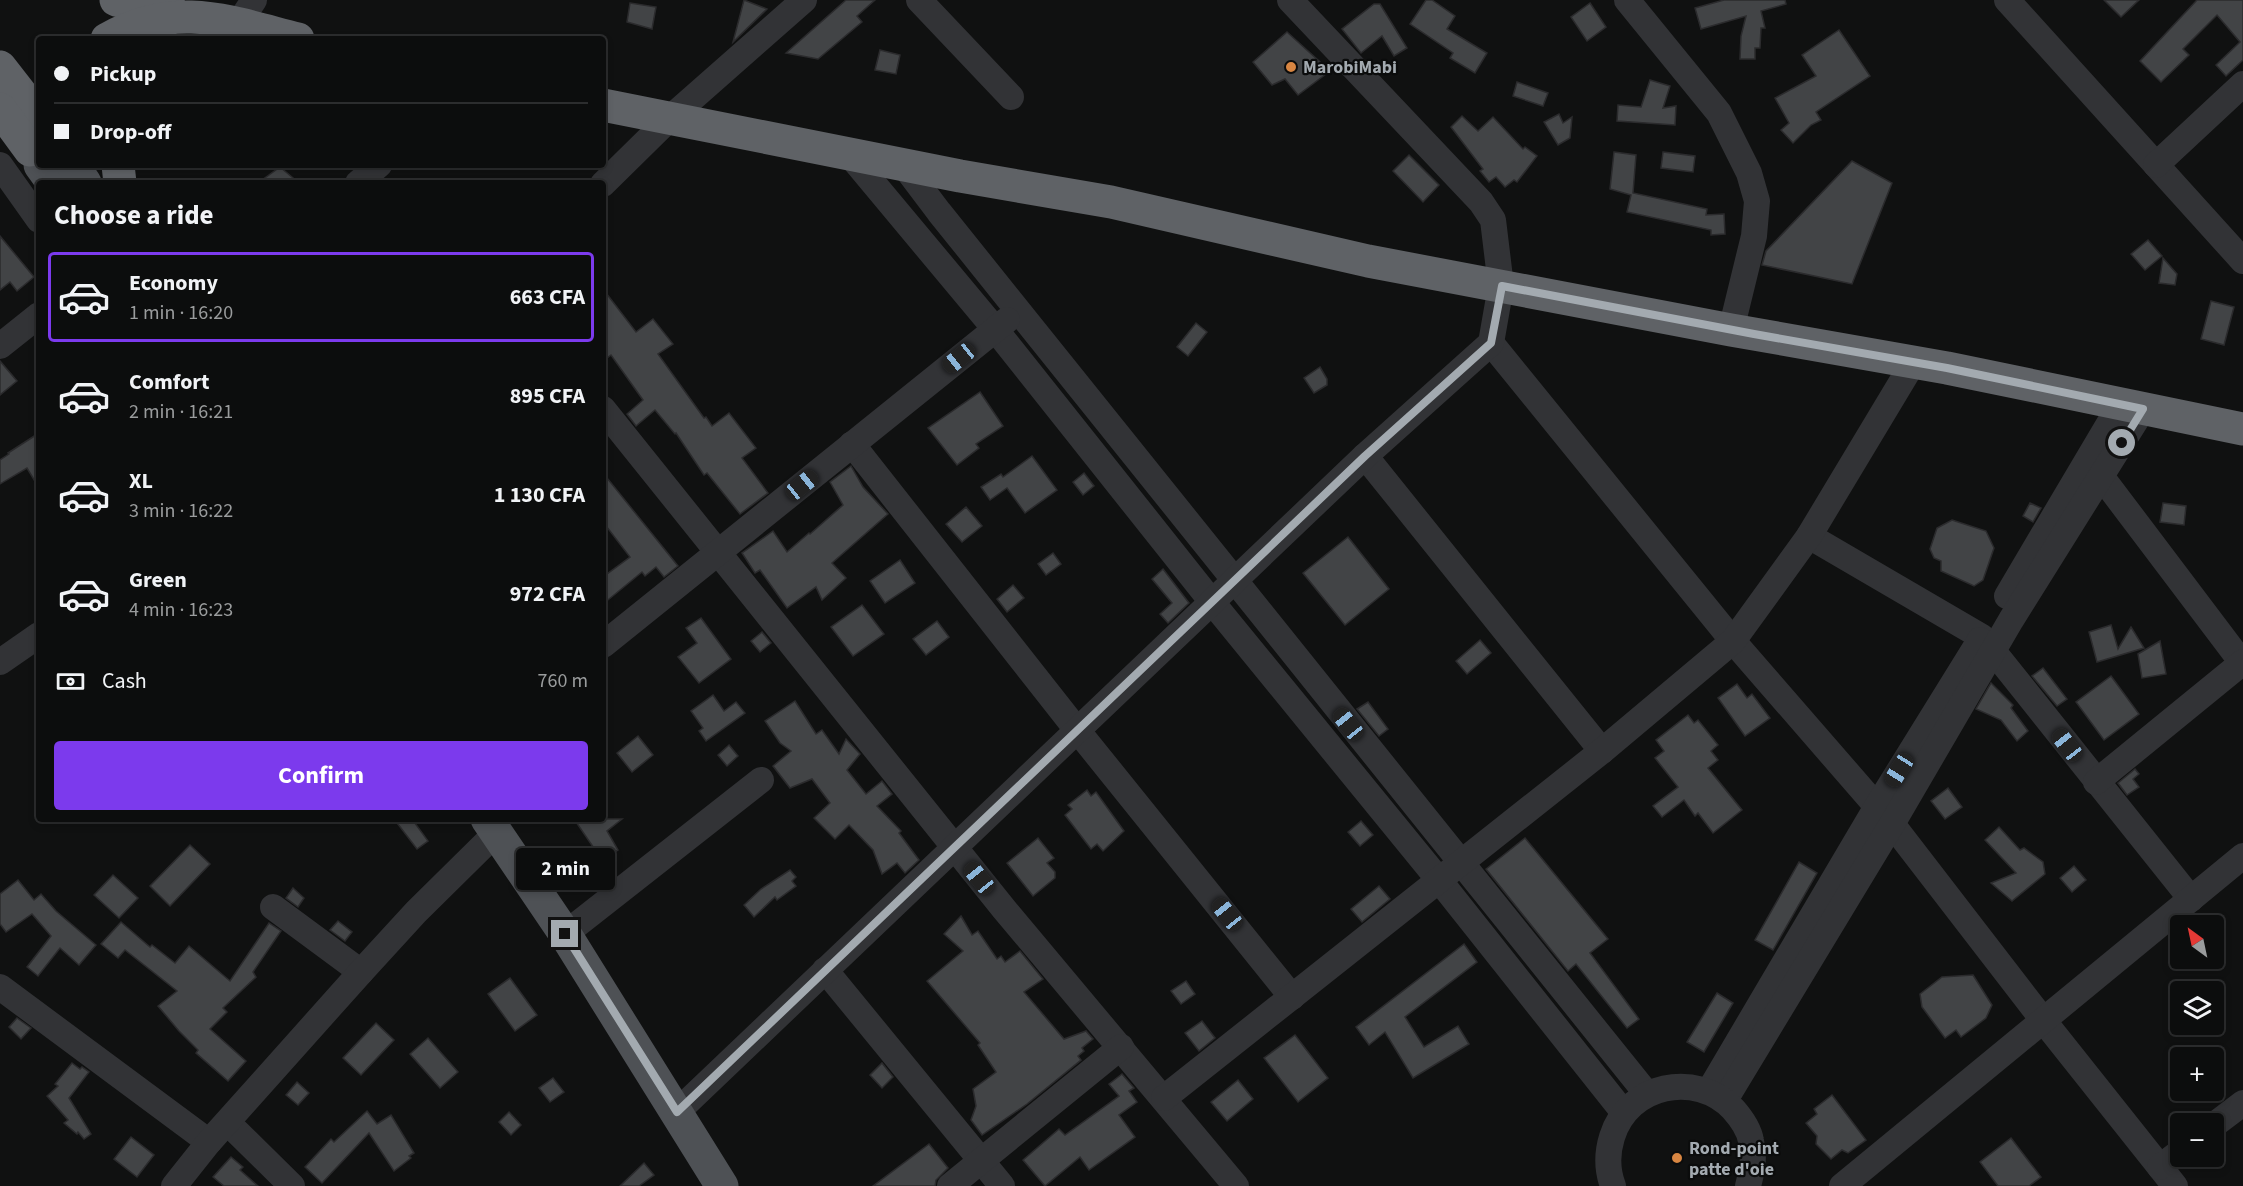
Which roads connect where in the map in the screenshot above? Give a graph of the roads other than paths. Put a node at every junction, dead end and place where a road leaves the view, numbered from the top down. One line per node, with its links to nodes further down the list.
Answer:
1 (116, 0): 8 (highway)
2 (804, 0): 16 (street)
3 (920, 0): 13 (street)
4 (1290, 0): 29 (street)
5 (1628, 0): 33 (street)
6 (2007, 0): 21 (street)
7 (246, 12): 8 (highway); 10 (highway)
8 (198, 16): 9 (highway)
9 (113, 36)
10 (291, 36)
11 (0, 66): 15 (highway)
12 (2243, 84): 21 (street)
13 (1011, 97)
14 (606, 106): 16 (highway)
15 (18, 109): 17 (highway)
16 (669, 119): 18 (highway); 26 (street)
17 (30, 154)
18 (849, 154): 19 (highway); 32 (street)
19 (903, 163): 29 (highway); 30 (street)
20 (0, 165): 27 (street)
21 (2156, 165): 28 (street)
22 (41, 168): 24 (main road)
23 (376, 168): 25 (street)
24 (51, 180)
25 (362, 180)
26 (606, 180)
27 (36, 216)
28 (2243, 261)
29 (1502, 286): 33 (highway); 34 (street)
30 (1018, 311): 32 (street); 45 (street)
31 (36, 317): 35 (street)
32 (995, 329): 40 (street); 46 (street)
33 (1731, 330): 36 (highway)
34 (1491, 343): 41 (street); 48 (street)
35 (0, 346)
36 (1913, 363): 37 (highway); 43 (street)
37 (2131, 407): 39 (highway); 42 (street)
38 (606, 413): 44 (street)
39 (2243, 429)
40 (852, 444): 44 (street); 53 (street)
41 (1365, 456): 45 (street); 54 (street)
42 (2093, 471): 50 (street); 52 (street)
43 (1809, 536): 48 (street); 50 (street)
44 (718, 553): 49 (street); 59 (street)
45 (1235, 581): 46 (street); 61 (street)
46 (1212, 602): 53 (street); 62 (street)
47 (36, 637): 51 (street)
48 (1733, 641): 54 (street); 57 (street)
49 (606, 643)
50 (1988, 644): 56 (street); 57 (street)
51 (0, 662)
52 (2243, 663): 56 (street)
53 (1077, 730): 59 (street); 69 (street)
54 (1602, 751): 61 (street)
55 (761, 780): 65 (street)
56 (2096, 782): 63 (street)
57 (1884, 816): 70 (street); 73 (street)
58 (491, 826): 65 (main road); 67 (street)
59 (954, 847): 66 (street); 71 (street)
60 (2243, 856): 63 (street)
61 (1461, 863): 62 (street); 72 (street)
62 (1439, 880): 69 (street); 77 (street)
63 (2191, 899): 70 (street)
64 (273, 907): 67 (street)
65 (565, 934): 76 (main road)
66 (825, 970): 76 (street); 81 (street)
67 (361, 972): 79 (street)
68 (0, 987): 80 (street)
69 (1292, 997): 74 (street)
70 (2043, 1020): 82 (street); 91 (street)
71 (1121, 1047): 74 (street); 81 (street)
72 (1647, 1094): 73 (street); 77 (street)
73 (1717, 1096): 90 (street)
74 (1164, 1098): 89 (street)
75 (2243, 1103): 78 (street)
76 (677, 1112): 86 (main road)
77 (1624, 1113): 83 (street)
78 (2224, 1117)
79 (228, 1123): 80 (street); 85 (street)
80 (209, 1142): 84 (street)
81 (982, 1162): 87 (street); 88 (street)
82 (2168, 1177)
83 (1610, 1185)
84 (174, 1186)
85 (292, 1186)
86 (722, 1186)
87 (950, 1186)
88 (1002, 1186)
89 (1236, 1186)
90 (1748, 1186)
91 (1842, 1186)

